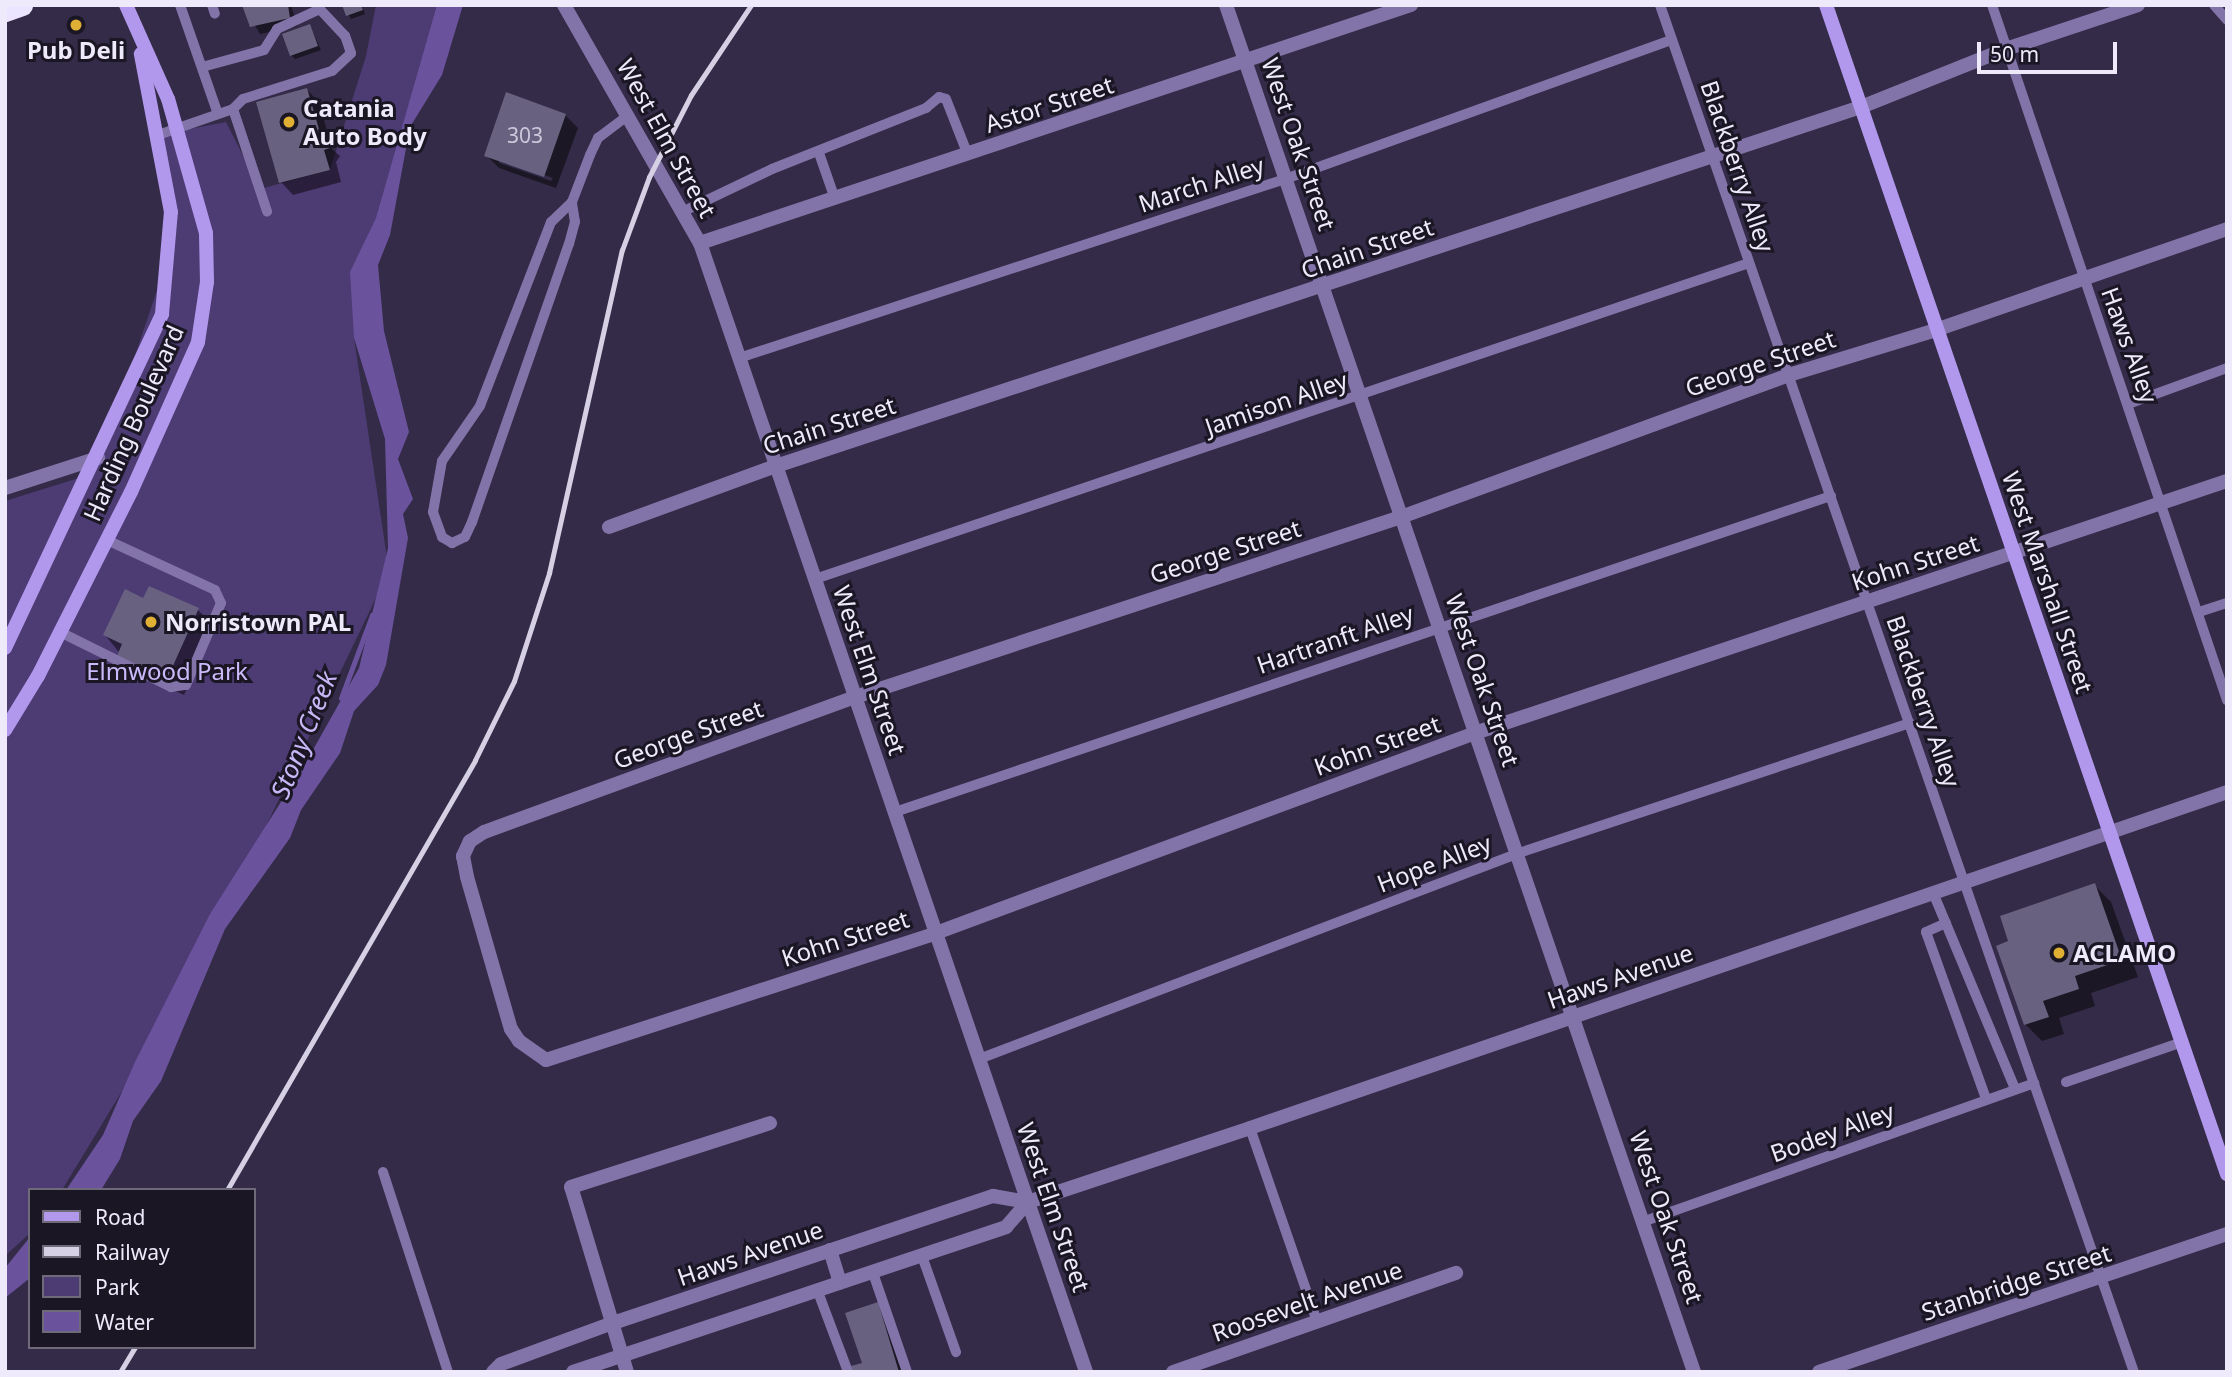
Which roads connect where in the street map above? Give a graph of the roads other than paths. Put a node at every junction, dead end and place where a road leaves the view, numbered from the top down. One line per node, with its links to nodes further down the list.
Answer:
1 (22, 5): 13 (highway)
2 (126, 5): 15 (street, Harding Boulevard)
3 (180, 5): 19 (lane)
4 (564, 5): 23 (street, West Elm Street)
5 (1226, 5): 18 (street, West Oak Street)
6 (1411, 5): 18 (street, Astor Street)
7 (1660, 5): 16 (lane, Blackberry Alley)
8 (1826, 5): 20 (street, West Marshall Street)
9 (1992, 5): 17 (lane, Haws Alley)
10 (2137, 5): 17 (street, Chain Street)
11 (2214, 5): 14 (lane)
12 (317, 8): 19 (lane); 21 (lane)
13 (5, 11)
14 (2227, 20)
15 (139, 38): 24 (street, Harding Boulevard); 25 (street, Harding Boulevard)
16 (1672, 40): 27 (lane, Blackberry Alley); 29 (lane, March Alley)
17 (2006, 49): 20 (street, Chain Street); 37 (lane, Haws Alley)
18 (1246, 62): 28 (street, Astor Street); 29 (street, West Oak Street)
19 (202, 68): 22 (lane)
20 (1861, 107): 27 (street, Chain Street); 39 (street, West Marshall Street)
21 (233, 109): 22 (lane); 32 (lane)
22 (218, 114): 24 (lane)
23 (628, 115): 31 (lane); 33 (street, West Elm Street)
24 (177, 128): 25 (lane); 53 (street, Harding Boulevard)
25 (158, 135): 45 (street, Harding Boulevard)
26 (819, 153): 28 (lane); 30 (lane); 33 (lane)
27 (1712, 154): 36 (lane, Blackberry Alley); 38 (street, Chain Street)
28 (968, 155): 30 (street, Astor Street)
29 (1288, 178): 38 (street, West Oak Street); 40 (lane, March Alley)
30 (835, 199): 35 (street, Astor Street)
31 (572, 202): 31 (lane)
32 (267, 211)
33 (682, 212): 35 (street, West Elm Street)
34 (2227, 229): 37 (street, George Street)
35 (700, 243): 40 (street, West Elm Street)
36 (1749, 263): 42 (lane, Blackberry Alley); 43 (lane, Jamison Alley)
37 (2084, 279): 39 (street, George Street); 44 (lane, Haws Alley)
38 (1325, 287): 43 (street, West Oak Street); 46 (street, Chain Street)
39 (1936, 330): 42 (street, George Street); 54 (street, West Marshall Street)
40 (739, 358): 46 (street, West Elm Street)
41 (2227, 368): 44 (lane)
42 (1788, 375): 49 (lane, Blackberry Alley); 51 (street, George Street)
43 (1361, 397): 51 (street, West Oak Street); 55 (lane, Jamison Alley)
44 (2128, 404): 50 (lane, Haws Alley)
45 (98, 458): 48 (street); 61 (street, Harding Boulevard)
46 (776, 466): 52 (street, Chain Street); 55 (street, West Elm Street)
47 (2227, 481): 50 (street, Kohn Street)
48 (5, 488)
49 (1831, 496): 56 (lane, Blackberry Alley); 59 (lane, Hartranft Alley)
50 (2163, 503): 54 (street, Kohn Street); 58 (lane, Haws Alley)
51 (1401, 517): 59 (street, West Oak Street); 62 (street, George Street)
52 (609, 527)
53 (107, 540): 60 (street, Harding Boulevard); 60 (lane)
54 (2015, 554): 56 (street, Kohn Street); 69 (street, West Marshall Street)
55 (815, 579): 62 (street, West Elm Street)
56 (1867, 602): 64 (lane, Blackberry Alley); 66 (street, Kohn Street)
57 (2227, 603): 58 (lane)
58 (2199, 612): 63 (lane, Haws Alley)
59 (1440, 625): 66 (street, West Oak Street); 68 (lane, Hartranft Alley)
60 (60, 632): 65 (street, Harding Boulevard)
61 (5, 648)
62 (855, 697): 68 (street, West Elm Street); 78 (street, George Street)
63 (2227, 700)
64 (1910, 723): 70 (lane, Hope Alley); 71 (lane, Blackberry Alley)
65 (5, 730)
66 (1478, 732): 70 (street, West Oak Street); 74 (street, Kohn Street)
67 (2227, 792): 69 (street, Haws Avenue)
68 (895, 812): 74 (street, West Elm Street)
69 (2110, 834): 71 (street, Haws Avenue); 76 (street, West Marshall Street)
70 (1519, 853): 75 (street, West Oak Street); 77 (lane, Hope Alley)
71 (1966, 885): 72 (street, Haws Avenue); 79 (lane, Blackberry Alley)
72 (1934, 895): 73 (lane); 75 (street, Haws Avenue)
73 (1946, 923): 81 (lane); 82 (lane)
74 (936, 933): 77 (street, West Elm Street); 78 (street, Kohn Street)
75 (1573, 1015): 84 (street, Haws Avenue); 88 (street, West Oak Street)
76 (2182, 1042): 80 (lane); 86 (street, West Marshall Street)
77 (979, 1059): 87 (street, West Elm Street)
78 (546, 1060)
79 (2034, 1083): 81 (lane, Bodey Alley); 94 (lane, Blackberry Alley)
80 (2066, 1083)
81 (2015, 1089): 82 (lane, Bodey Alley)
82 (1986, 1099): 88 (lane, Bodey Alley)
83 (770, 1123): 98 (street)
84 (1250, 1128): 87 (street, Haws Avenue); 97 (lane)
85 (383, 1172): 101 (lane)
86 (2227, 1174)
87 (1028, 1202): 90 (street, Haws Avenue); 91 (street, Haws Avenue); 107 (street, West Elm Street)
88 (1645, 1221): 109 (street, West Oak Street)
89 (2227, 1234): 94 (street, Stanbridge Street)
90 (830, 1250): 95 (street); 98 (street, Haws Avenue)
91 (922, 1256): 92 (street, Haws Avenue); 99 (lane)
92 (873, 1273): 95 (street, Haws Avenue); 106 (lane)
93 (1455, 1273): 97 (street, Roosevelt Avenue)
94 (2102, 1278): 110 (street, Stanbridge Street); 111 (lane, Blackberry Alley)
95 (840, 1283): 96 (street, Haws Avenue)
96 (818, 1292): 100 (street, Haws Avenue); 105 (lane)
97 (1317, 1322): 108 (street, Roosevelt Avenue)
98 (610, 1324): 100 (street); 102 (street, Haws Avenue)
99 (956, 1352)
100 (621, 1356): 103 (street, Haws Avenue); 104 (street)
101 (448, 1372)
102 (493, 1372)
103 (573, 1372)
104 (627, 1372)
105 (848, 1372)
106 (907, 1372)
107 (1086, 1372)
108 (1173, 1372)
109 (1694, 1372)
110 (1819, 1372)
111 (2134, 1372)

